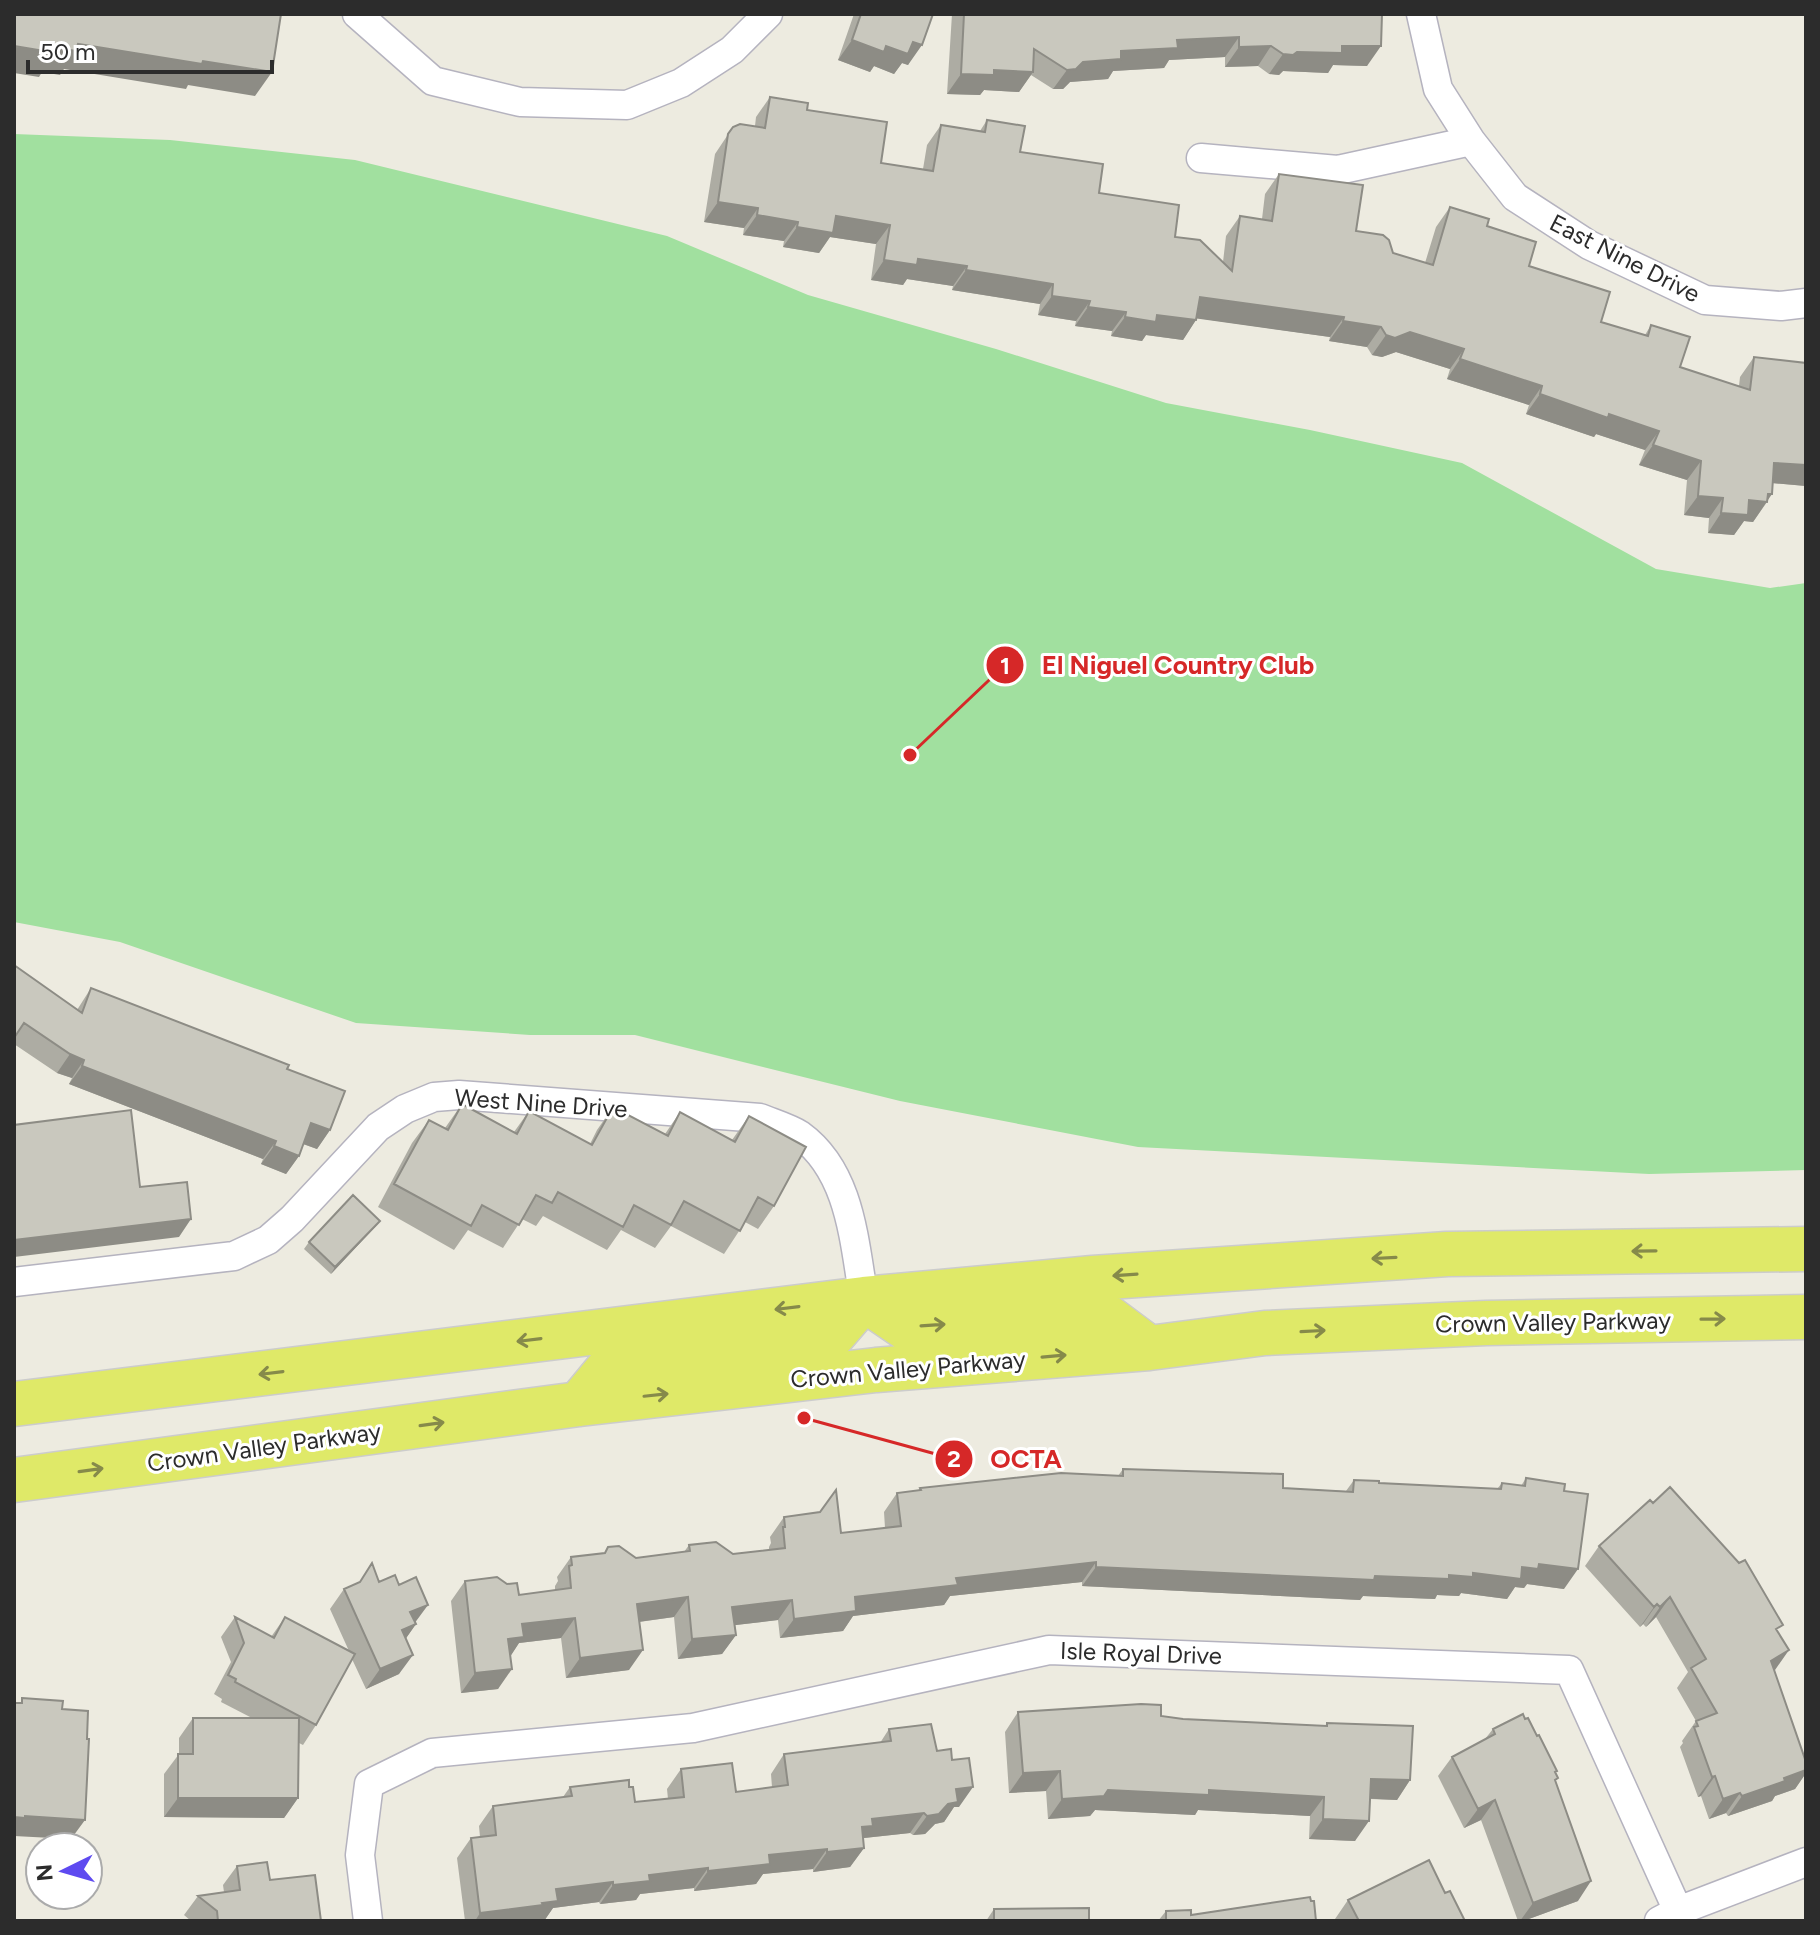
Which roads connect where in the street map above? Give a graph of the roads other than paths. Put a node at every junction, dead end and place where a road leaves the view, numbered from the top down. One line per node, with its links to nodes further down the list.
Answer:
1 (357, 14): 2 (street)
2 (768, 14)
3 (1421, 14): 4 (street, East Nine Drive)
4 (1471, 141): 5 (street); 6 (street, East Nine Drive)
5 (1201, 158)
6 (1806, 303)
7 (1806, 1249): 9 (main road, one-way to 9)
8 (14, 1282): 9 (street, West Nine Drive)
9 (864, 1299): 11 (main road, one-way to 11); 12 (main road, one-way to 12); 13 (main road)
10 (1806, 1317): 11 (main road, Crown Valley Parkway, one-way to 10)
11 (1149, 1348): 13 (main road, Crown Valley Parkway, one-way to 11)
12 (14, 1404)
13 (579, 1404): 14 (main road, Crown Valley Parkway, one-way to 13)
14 (14, 1480)
15 (1806, 1862): 16 (street)
16 (1668, 1916): 17 (street, Isle Royal Drive)
17 (368, 1921)

